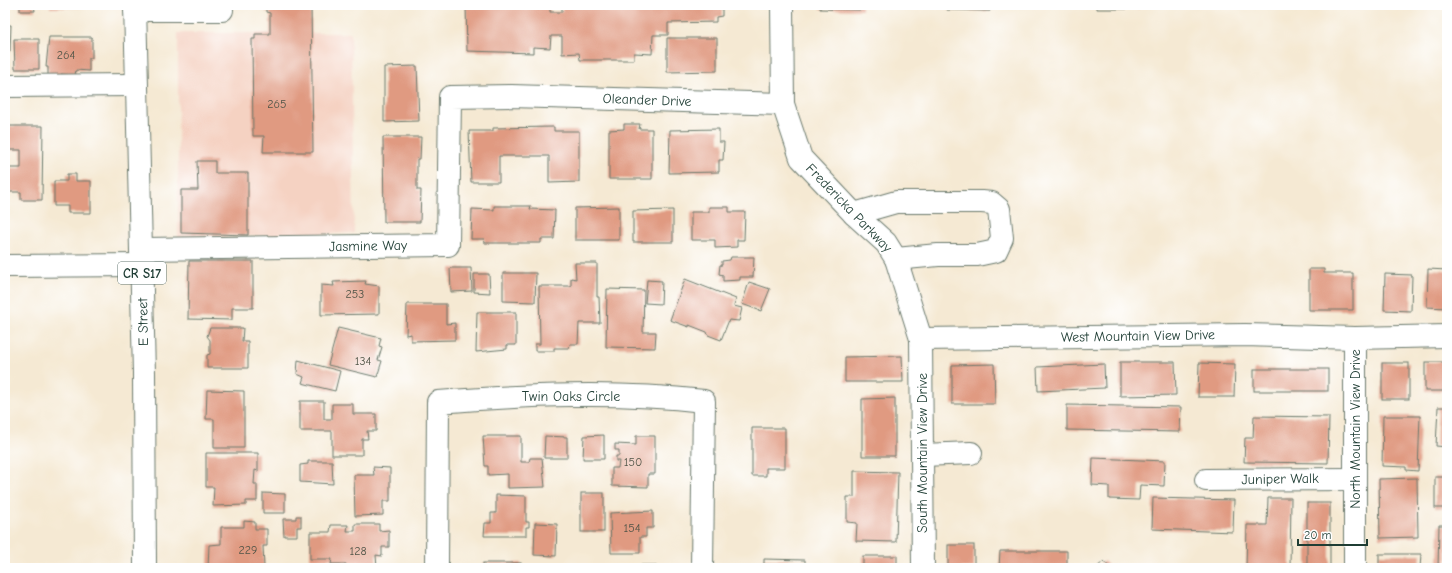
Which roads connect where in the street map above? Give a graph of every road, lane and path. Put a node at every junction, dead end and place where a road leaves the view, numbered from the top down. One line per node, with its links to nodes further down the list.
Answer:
1 (782, 5): 7 (street, Fredericka Parkway)
2 (135, 8): 3 (street); 4 (street, E Street / CR S17)
3 (222, 10)
4 (136, 85): 5 (street); 9 (street, E Street / CR S17)
5 (5, 86)
6 (450, 97): 7 (street, Oleander Drive); 9 (street, Jasmine Way)
7 (783, 104): 8 (street, Fredericka Parkway)
8 (854, 214): 10 (street, Fredericka Parkway); 10 (street)
9 (141, 258): 11 (street, Jasmine Way); 19 (street, E Street / CR S17)
10 (896, 259): 14 (street, Fredericka Parkway)
11 (5, 266)
12 (1447, 336): 13 (street, West Mountain View Drive)
13 (1355, 338): 14 (street, West Mountain View Drive); 17 (street, North Mountain View Drive)
14 (921, 339): 16 (street, South Mountain View Drive)
15 (971, 453): 16 (street)
16 (922, 455): 22 (street, South Mountain View Drive)
17 (1355, 478): 18 (street, Juniper Walk); 23 (street, North Mountain View Drive)
18 (1206, 480)
19 (145, 568)
20 (437, 568): 21 (street, Twin Oaks Circle)
21 (702, 568)
22 (923, 568)
23 (1355, 568)

